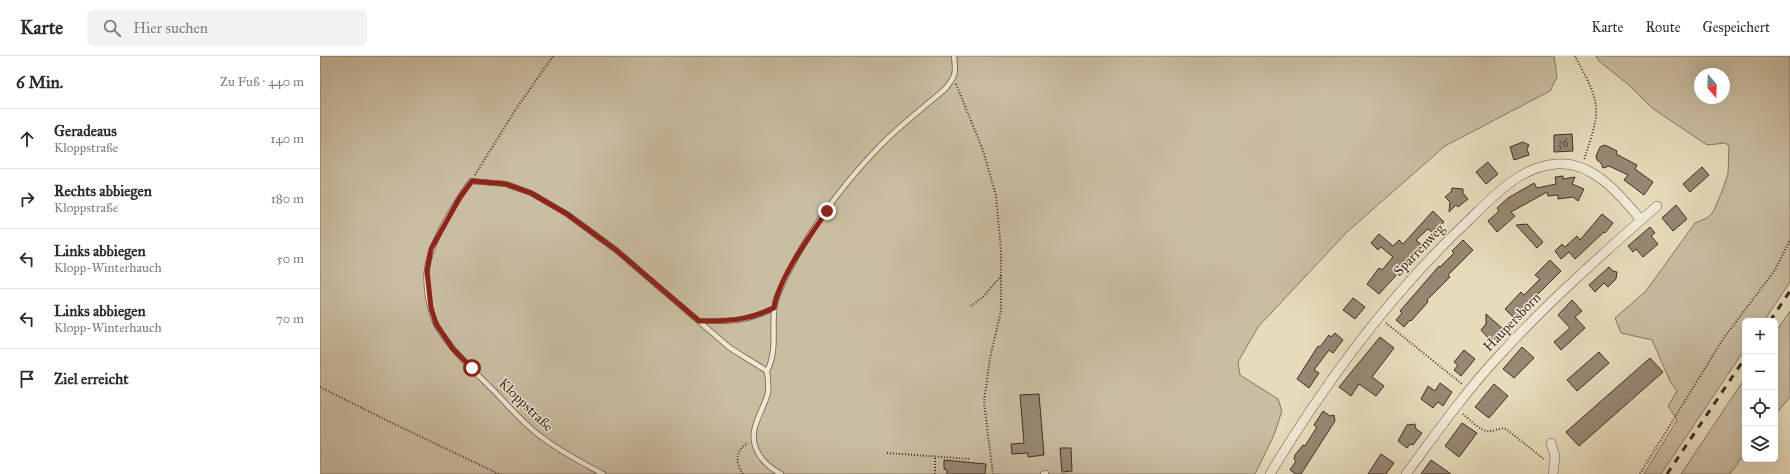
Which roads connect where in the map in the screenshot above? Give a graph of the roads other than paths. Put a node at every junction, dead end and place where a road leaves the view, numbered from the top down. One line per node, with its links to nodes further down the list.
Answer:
1 (954, 56): 4 (lane)
2 (1657, 206): 3 (street, Haupersborn)
3 (1641, 220): 11 (street, Sparrenweg); 12 (street, Haupersborn)
4 (774, 308): 5 (lane); 6 (lane)
5 (699, 321): 6 (lane); 9 (lane, Kloppstraße)
6 (767, 371): 10 (lane)
7 (1551, 443): 8 (street)
8 (1554, 471)
9 (603, 474)
10 (781, 474)
11 (1270, 474)
12 (1406, 474)

